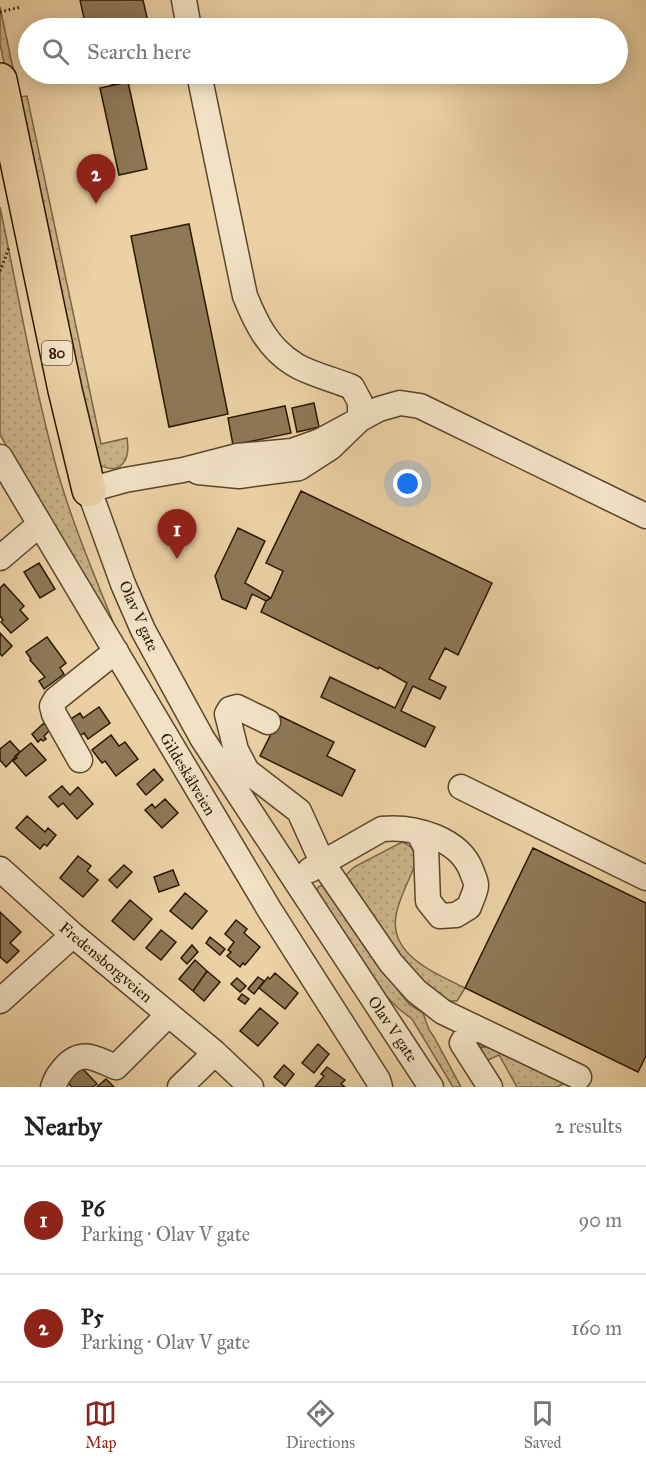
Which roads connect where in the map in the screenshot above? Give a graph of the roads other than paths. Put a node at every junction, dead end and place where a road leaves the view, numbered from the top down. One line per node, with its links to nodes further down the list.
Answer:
1 (183, 0): 2 (street)
2 (187, 18)
3 (0, 80): 9 (highway, Olav V gate / 80)
4 (201, 84): 5 (street)
5 (352, 387): 6 (street); 7 (street)
6 (400, 403): 7 (street); 10 (street)
7 (360, 419): 9 (street)
8 (0, 457): 11 (street, Gildeskålveien)
9 (89, 490): 21 (street, Olav V gate)
10 (646, 516)
11 (40, 524): 12 (street); 13 (street, Gildeskålveien)
12 (0, 558)
13 (116, 651): 15 (street); 31 (street, Gildeskålveien)
14 (268, 722): 19 (street)
15 (80, 760)
16 (461, 787): 20 (street)
17 (418, 832): 19 (street)
18 (0, 869): 22 (street, Fredensborgveien)
19 (327, 870): 21 (street); 25 (street)
20 (646, 878)
21 (296, 884): 32 (street, Olav V gate)
22 (73, 935): 23 (street); 24 (street, Fredensborgveien)
23 (0, 1001)
24 (168, 1015): 26 (street, Fredensborgveien); 28 (street)
25 (472, 1026): 27 (street); 33 (street)
26 (215, 1053): 29 (street); 30 (street, Fredensborgveien)
27 (579, 1077)
28 (53, 1087)
29 (180, 1087)
30 (251, 1087)
31 (380, 1087)
32 (431, 1087)
33 (490, 1087)

